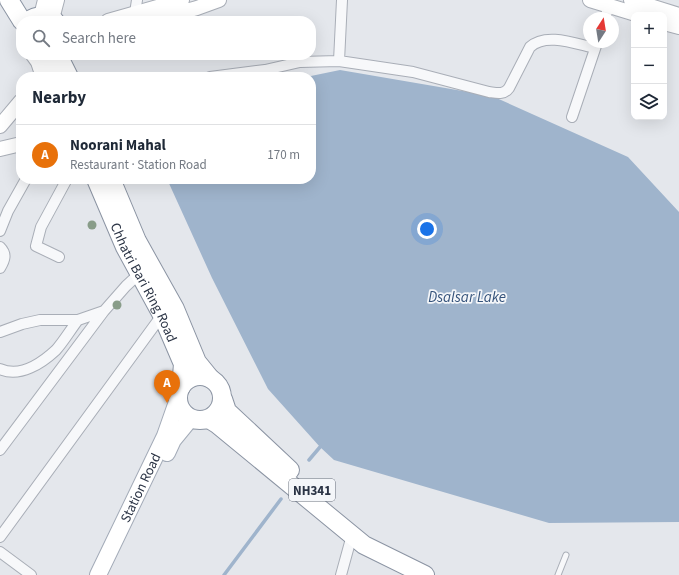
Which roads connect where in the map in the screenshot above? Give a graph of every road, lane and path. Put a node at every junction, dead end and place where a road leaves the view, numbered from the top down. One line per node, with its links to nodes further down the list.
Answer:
1 (9, 0): 15 (highway)
2 (23, 0): 15 (highway)
3 (57, 0): 15 (street)
4 (182, 0): 10 (street)
5 (219, 0): 17 (street)
6 (342, 0): 25 (street)
7 (590, 0): 11 (street)
8 (631, 0): 9 (street)
9 (659, 4): 14 (street)
10 (136, 7): 16 (street)
11 (607, 12)
12 (619, 13): 13 (street)
13 (631, 14)
14 (679, 15)
15 (40, 16)
16 (118, 16)
17 (168, 16)
18 (667, 24): 19 (street)
19 (679, 27)
20 (583, 43): 25 (street)
21 (595, 48): 31 (street)
22 (39, 60): 26 (street)
23 (46, 60): 27 (highway)
24 (49, 60): 28 (highway)
25 (339, 61): 29 (street)
26 (41, 72)
27 (52, 72)
28 (63, 72)
29 (249, 72)
30 (16, 107): 32 (street)
31 (572, 117)
32 (0, 126)
33 (16, 145): 34 (street)
34 (0, 149)
35 (23, 184): 39 (street)
36 (64, 184): 41 (street)
37 (98, 184): 43 (highway, Chhatri Bari Ring Road)
38 (113, 184): 49 (highway, Chhatri Bari Ring Road / NH341)
39 (0, 231)
40 (0, 247): 42 (street)
41 (60, 256)
42 (0, 268)
43 (139, 274): 44 (street); 45 (highway, Chhatri Bari Ring Road)
44 (104, 310): 46 (street); 54 (street)
45 (162, 314): 50 (highway, Chhatri Bari Ring Road); 56 (street)
46 (78, 320): 47 (street); 48 (street)
47 (0, 332)
48 (0, 369)
49 (210, 378): 50 (highway); 51 (highway, NH341)
50 (179, 393): 52 (highway); 61 (main road, Station Road)
51 (223, 399): 53 (highway); 59 (highway, NH341)
52 (191, 418): 53 (highway); 62 (main road, Station Road)
53 (209, 419): 55 (highway, NH341)
54 (0, 450)
55 (352, 535): 59 (highway, NH341); 63 (street)
56 (0, 537)
57 (0, 552): 60 (street)
58 (566, 555): 64 (lane)
59 (419, 572)
60 (31, 575)
61 (98, 575)
62 (108, 575)
63 (341, 575)
64 (558, 575)

